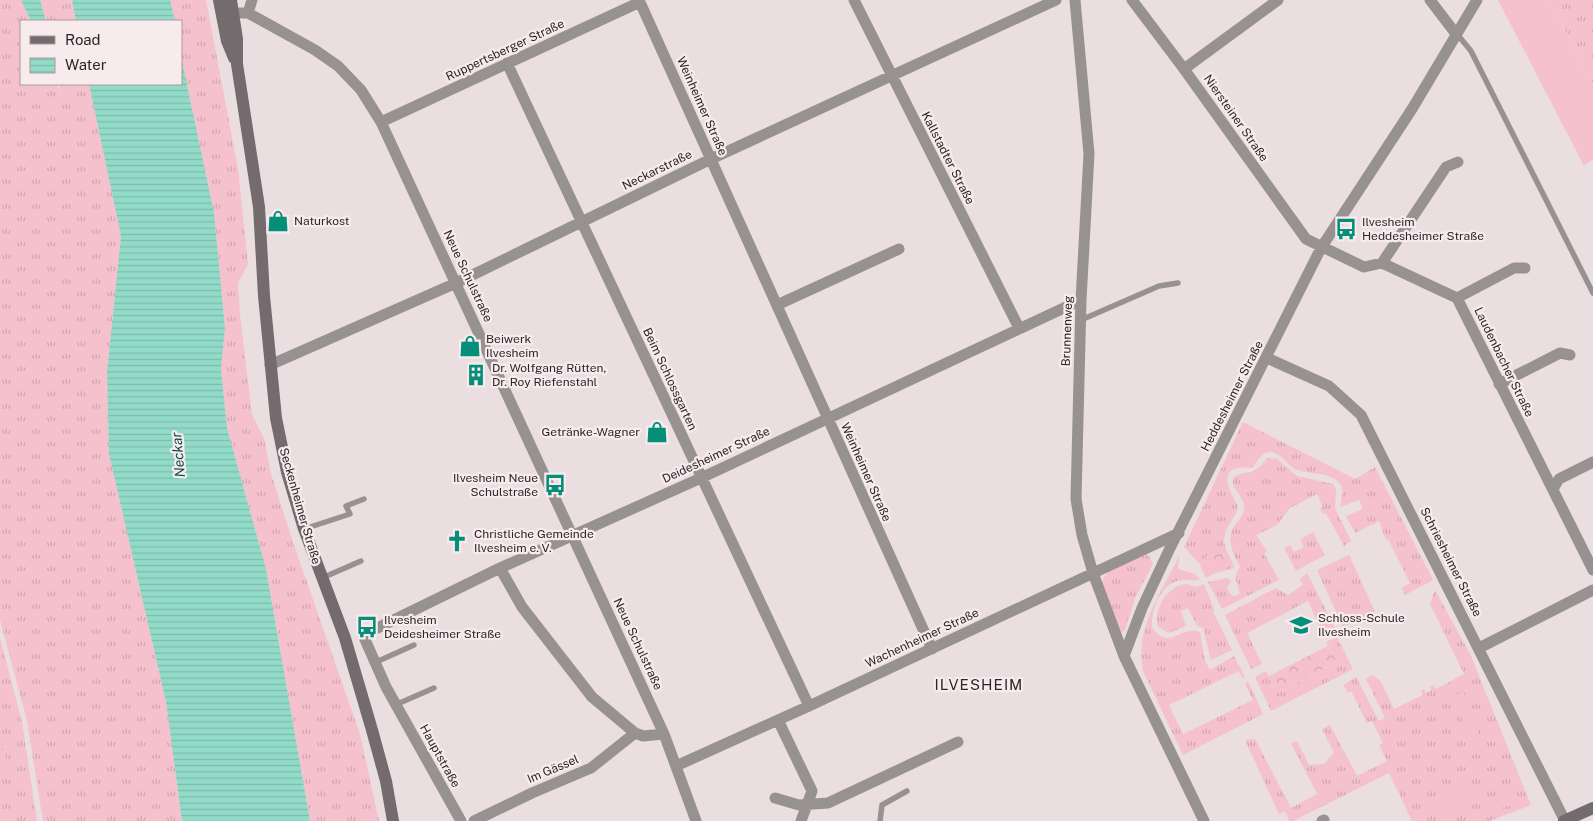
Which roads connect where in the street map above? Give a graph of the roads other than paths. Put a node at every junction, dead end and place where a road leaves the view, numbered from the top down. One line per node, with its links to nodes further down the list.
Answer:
1 (219, 0): 11 (main road, Seckenheimer Straße)
2 (252, 0): 12 (street)
3 (854, 0): 16 (street, Kallstadter Straße)
4 (1056, 0): 16 (street, Neckarstraße)
5 (1075, 0): 29 (street, Brunnenweg)
6 (1132, 0): 15 (street, Niersteiner Straße)
7 (1278, 0): 15 (street)
8 (1430, 0): 13 (street)
9 (1477, 0): 13 (street, Heddesheimer Straße)
10 (640, 1): 14 (street, Ruppertsberger Straße); 18 (street, Weinheimer Straße)
11 (229, 8): 12 (street, Neue Schulstraße); 35 (main road, Seckenheimer Straße)
12 (248, 13): 17 (street, Neue Schulstraße)
13 (1456, 34): 21 (street, Heddesheimer Straße); 27 (lane)
14 (507, 63): 17 (street, Ruppertsberger Straße); 20 (street, Beim Schlossgarten)
15 (1184, 69): 21 (street, Niersteiner Straße)
16 (892, 76): 18 (street, Neckarstraße); 32 (street, Kallstadter Straße)
17 (381, 122): 25 (street, Neue Schulstraße)
18 (711, 159): 20 (street, Neckarstraße); 30 (street, Weinheimer Straße)
19 (1458, 162): 23 (street)
20 (582, 221): 25 (street, Neckarstraße); 39 (street, Beim Schlossgarten)
21 (1321, 248): 23 (street); 34 (street, Heddesheimer Straße)
22 (899, 250): 30 (street)
23 (1382, 263): 28 (street)
24 (1524, 268): 28 (street)
25 (456, 283): 35 (street, Neckarstraße); 44 (street, Neue Schulstraße)
26 (1178, 283): 31 (lane)
27 (1593, 293)
28 (1457, 298): 36 (street, Laudenbacher Straße)
29 (1081, 300): 31 (street, Brunnenweg); 32 (street, Deidesheimer Straße)
30 (778, 305): 37 (street, Weinheimer Straße)
31 (1081, 320): 48 (street, Brunnenweg)
32 (1019, 328): 37 (street, Deidesheimer Straße)
33 (1570, 354): 36 (street)
34 (1267, 358): 43 (street, Heddesheimer Straße); 53 (street, Schriesheimer Straße)
35 (270, 365): 42 (main road, Seckenheimer Straße)
36 (1499, 384): 40 (street, Laudenbacher Straße)
37 (827, 418): 39 (street, Deidesheimer Straße); 54 (street, Weinheimer Straße)
38 (1593, 462): 40 (street)
39 (701, 478): 44 (street, Deidesheimer Straße); 59 (street, Beim Schlossgarten)
40 (1553, 489): 47 (street, Laudenbacher Straße)
41 (364, 499): 42 (lane)
42 (304, 529): 49 (main road, Seckenheimer Straße)
43 (1178, 533): 48 (street, Wachenheimer Straße); 55 (street, Heddesheimer Straße)
44 (572, 536): 46 (street, Deidesheimer Straße); 62 (street, Neue Schulstraße)
45 (361, 562): 49 (lane)
46 (500, 568): 51 (street, Deidesheimer Straße); 61 (street)
47 (1593, 570)
48 (1093, 573): 54 (street, Wachenheimer Straße); 55 (street, Brunnenweg)
49 (322, 578): 69 (main road, Seckenheimer Straße)
50 (1593, 590): 53 (street)
51 (363, 635): 56 (street, Hauptstraße)
52 (414, 645): 56 (lane)
53 (1479, 648): 76 (street, Schriesheimer Straße)
54 (932, 649): 59 (street, Wachenheimer Straße)
55 (1124, 656): 75 (street)
56 (374, 663): 58 (street, Hauptstraße)
57 (434, 688): 58 (lane)
58 (395, 705): 70 (street, Hauptstraße)
59 (809, 706): 60 (street, Wachenheimer Straße)
60 (778, 720): 64 (street, Wachenheimer Straße); 67 (street)
61 (635, 732): 62 (street); 71 (street, Im Gässel)
62 (664, 734): 64 (street, Neue Schulstraße)
63 (958, 742): 67 (street)
64 (676, 766): 72 (street, Neue Schulstraße)
65 (908, 792): 74 (lane)
66 (775, 798): 67 (street)
67 (807, 804): 73 (street)
68 (1593, 808): 76 (main road)
69 (393, 821)
70 (461, 821)
71 (474, 821)
72 (696, 821)
73 (801, 821)
74 (880, 821)
75 (1204, 821)
76 (1565, 821)

